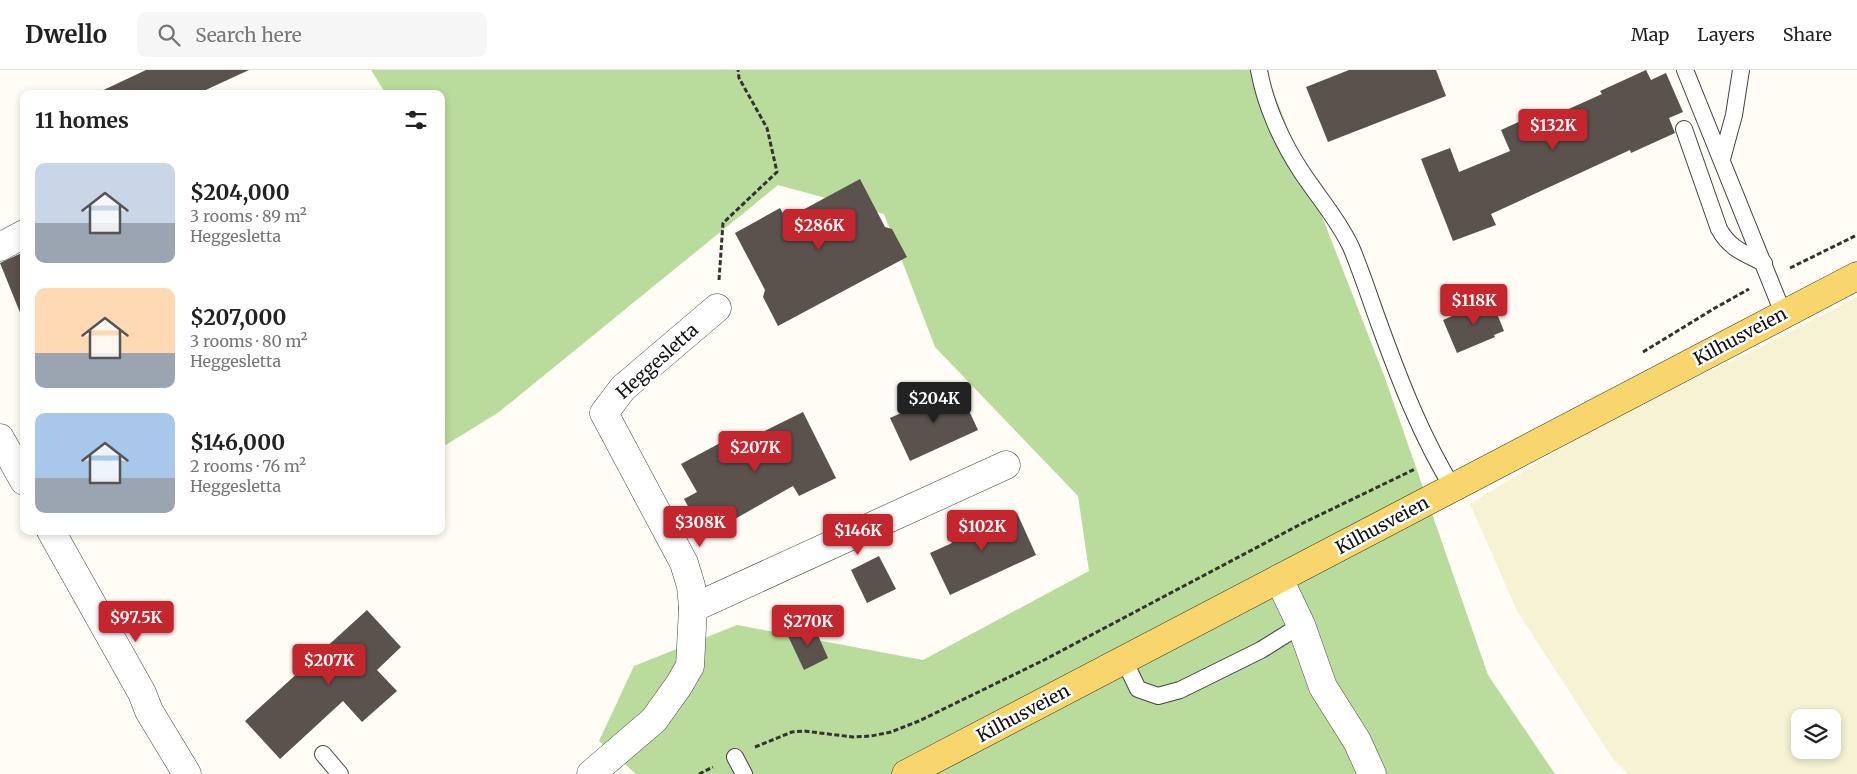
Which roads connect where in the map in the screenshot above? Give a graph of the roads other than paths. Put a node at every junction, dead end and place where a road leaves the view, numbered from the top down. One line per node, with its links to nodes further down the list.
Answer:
1 (1259, 70): 13 (lane)
2 (1685, 70): 5 (lane)
3 (1741, 70): 5 (lane)
4 (1684, 129): 8 (lane)
5 (1722, 159): 8 (lane)
6 (20, 236): 7 (street)
7 (0, 247)
8 (1764, 263): 11 (lane)
9 (1857, 276): 11 (main road, Kilhusveien)
10 (716, 308): 16 (street, Heggesletta)
11 (1784, 313): 13 (main road, Kilhusveien)
12 (1006, 466): 16 (street)
13 (1454, 488): 15 (main road, Kilhusveien)
14 (53, 535): 21 (street)
15 (1279, 579): 17 (street); 18 (main road, Kilhusveien)
16 (693, 608): 23 (street, Heggesletta)
17 (1300, 625): 18 (lane); 26 (street)
18 (1124, 660): 25 (main road, Kilhusveien)
19 (322, 754): 22 (lane)
20 (736, 757): 24 (lane)
21 (187, 774)
22 (340, 774)
23 (591, 774)
24 (744, 774)
25 (906, 774)
26 (1372, 774)

